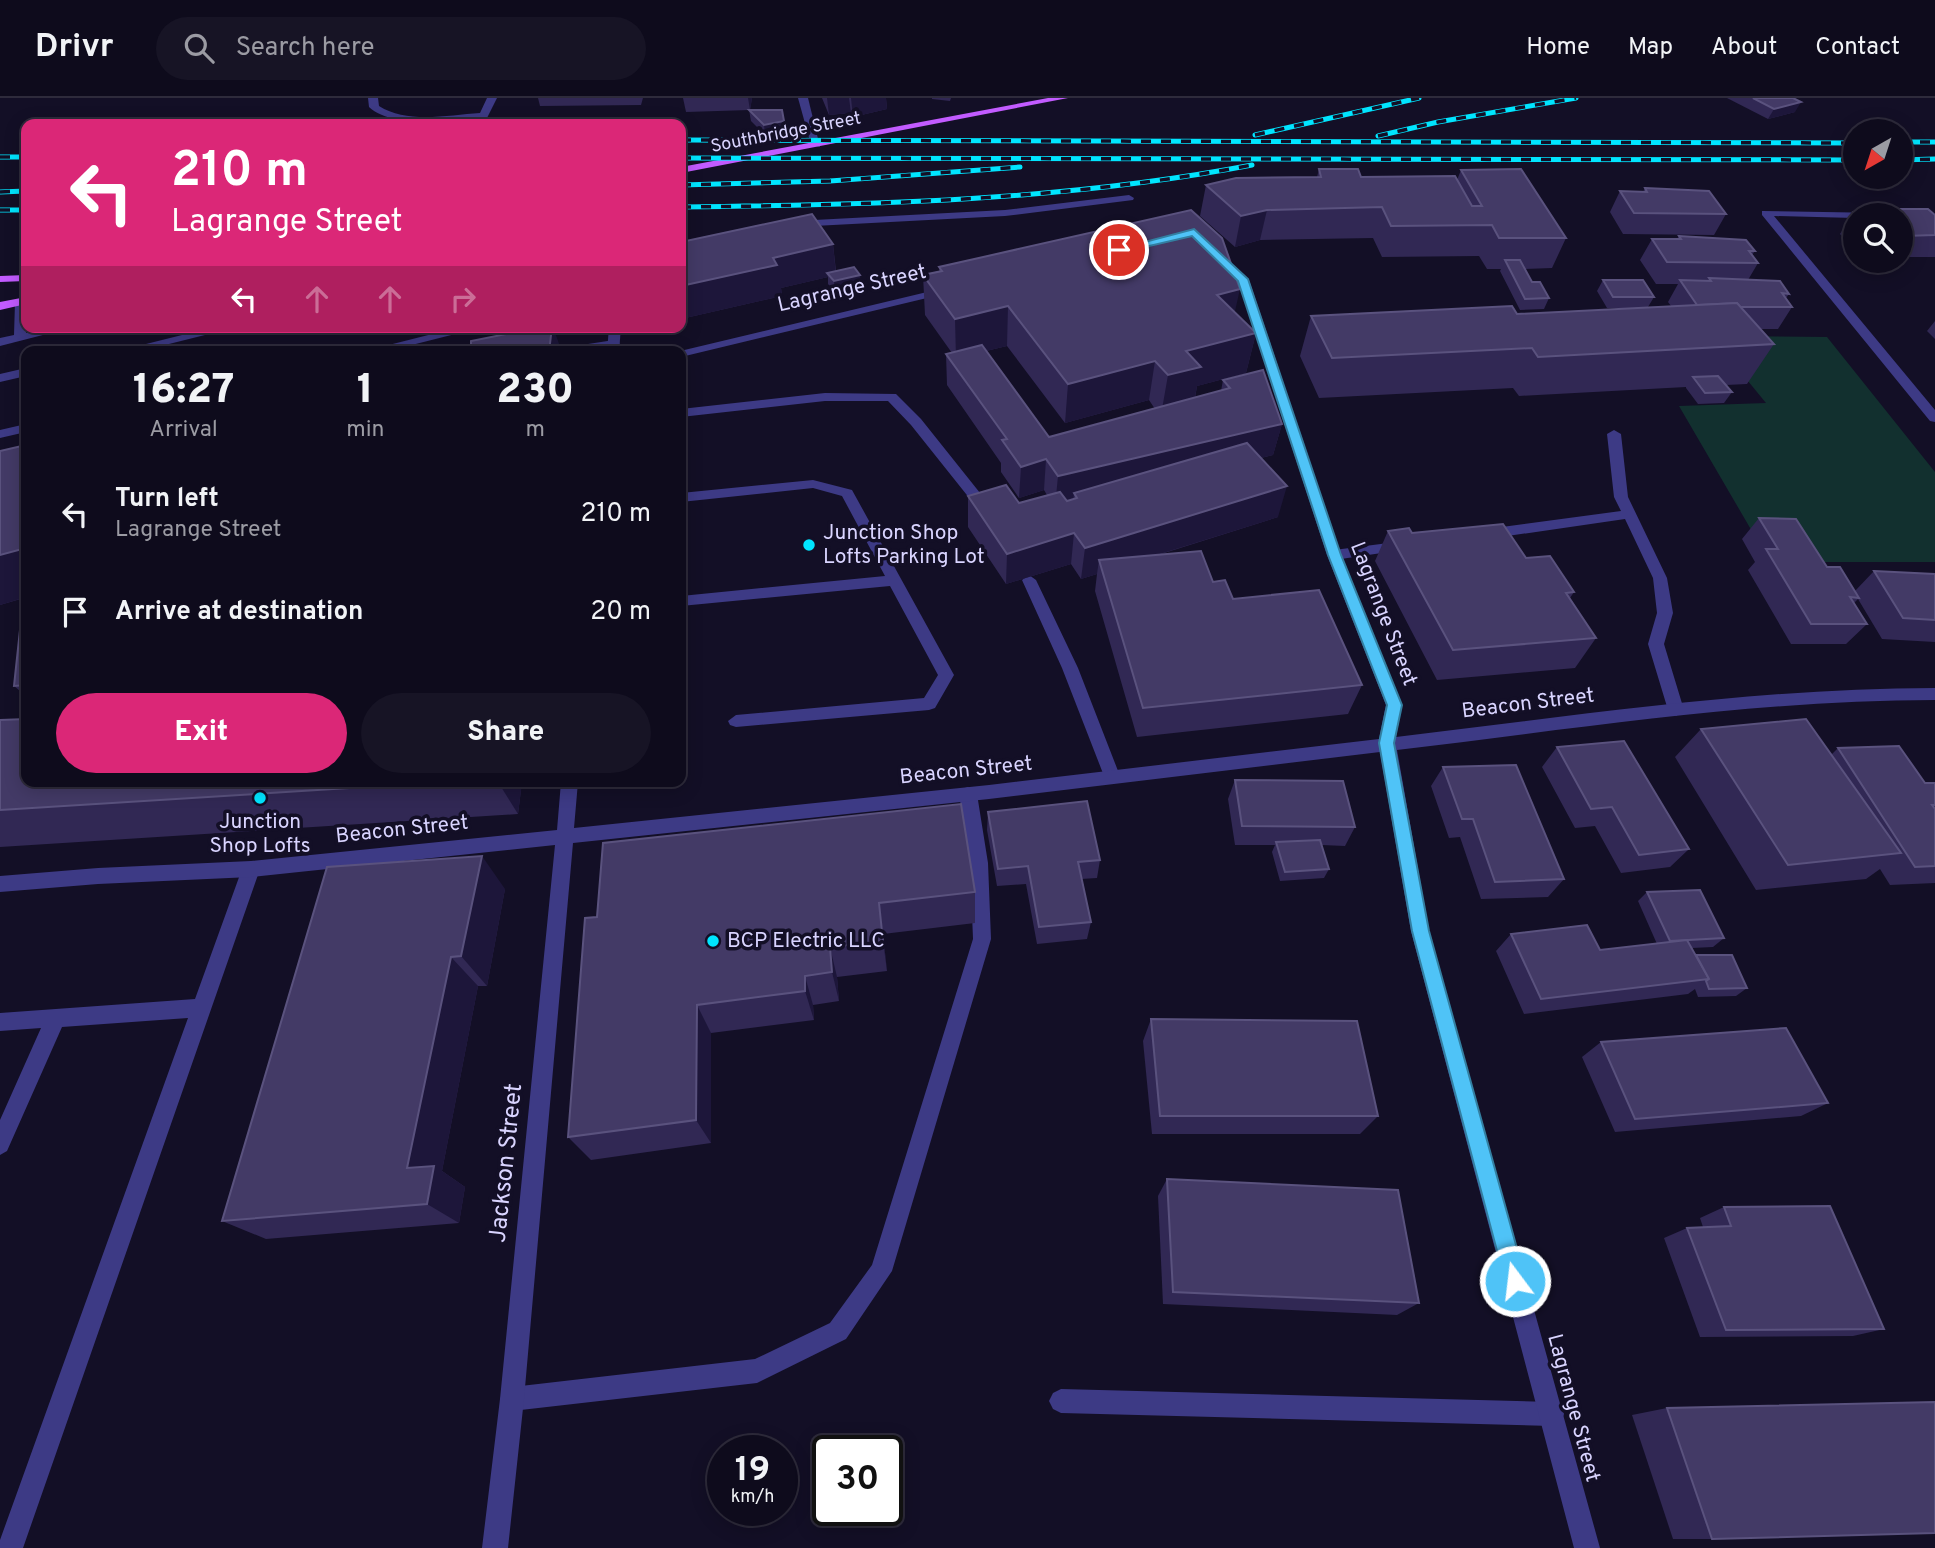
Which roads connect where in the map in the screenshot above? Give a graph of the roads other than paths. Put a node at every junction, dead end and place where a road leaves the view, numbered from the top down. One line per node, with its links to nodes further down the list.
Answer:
1 (373, 98): 2 (street)
2 (492, 98)
3 (803, 98): 7 (street)
4 (1002, 98): 6 (main road)
5 (1063, 98): 6 (main road, Southbridge Street)
6 (999, 110): 7 (main road, Southbridge Street)
7 (816, 145): 8 (main road, Southbridge Street)
8 (686, 169)
9 (1129, 198): 11 (street)
10 (1843, 215): 30 (street)
11 (777, 226)
12 (1203, 240): 39 (street, Lagrange Street)
13 (21, 278): 14 (main road)
14 (0, 279)
15 (958, 287): 26 (street, Lagrange Street)
16 (21, 302): 17 (main road)
17 (0, 306)
18 (21, 328): 22 (street)
19 (39, 333): 22 (street)
20 (204, 333): 24 (street)
21 (451, 333): 25 (street)
22 (20, 337): 23 (street)
23 (0, 342)
24 (147, 346)
25 (394, 346)
26 (686, 352)
27 (21, 373): 28 (street)
28 (0, 378)
29 (686, 412): 36 (street)
30 (1935, 418)
31 (21, 429): 32 (street)
32 (0, 434)
33 (1614, 434): 35 (street)
34 (686, 497): 40 (street)
35 (1630, 514): 37 (street); 44 (street)
36 (991, 516)
37 (1473, 536)
38 (1420, 543): 39 (street)
39 (1334, 555): 46 (street, Lagrange Street)
40 (895, 580): 42 (street); 45 (street)
41 (1029, 580): 47 (street)
42 (686, 601)
43 (1935, 694): 44 (street, Beacon Street)
44 (1675, 710): 46 (street, Beacon Street)
45 (736, 721)
46 (1387, 743): 47 (street, Beacon Street); 59 (street, Lagrange Street)
47 (1112, 776): 49 (street, Beacon Street)
48 (569, 787): 50 (street, Jackson Street)
49 (968, 794): 50 (street, Beacon Street); 57 (street)
50 (564, 836): 51 (street, Beacon Street); 57 (street, Jackson Street)
51 (251, 869): 52 (street, Beacon Street); 53 (street)
52 (0, 884)
53 (202, 1008): 54 (street); 60 (street)
54 (56, 1018): 55 (street); 56 (street)
55 (0, 1022)
56 (0, 1144)
57 (512, 1399): 61 (street, Jackson Street)
58 (1061, 1401): 59 (street)
59 (1552, 1415): 62 (street, Lagrange Street)
60 (10, 1548)
61 (495, 1548)
62 (1587, 1548)

